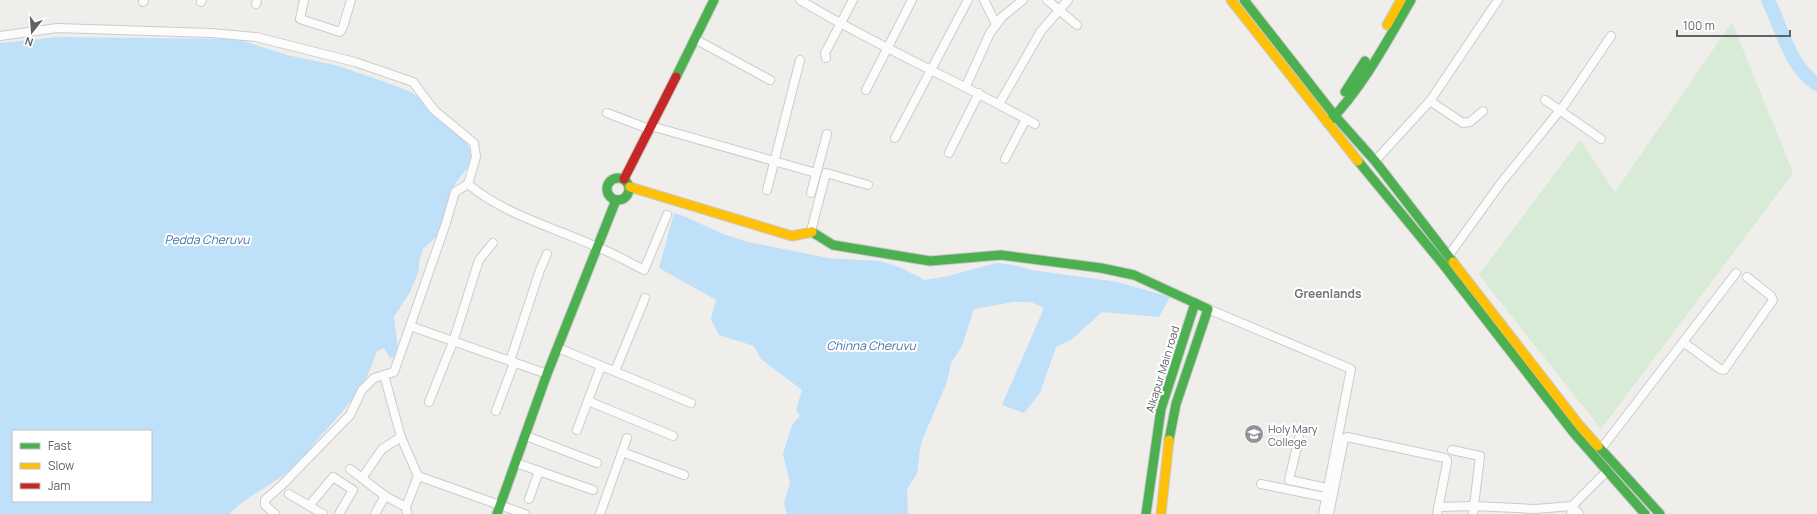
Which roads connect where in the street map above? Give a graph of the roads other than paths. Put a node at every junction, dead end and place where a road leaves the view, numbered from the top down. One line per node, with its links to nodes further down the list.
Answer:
1 (304, 0): 2 (street)
2 (351, 0)
3 (714, 0): 25 (street)
4 (800, 0): 17 (street)
5 (853, 0): 20 (street)
6 (912, 0): 26 (street)
7 (968, 0): 29 (street)
8 (984, 0): 21 (street)
9 (1022, 0): 21 (street)
10 (1047, 0): 18 (street)
11 (1068, 0): 18 (street)
12 (1231, 0): 42 (street)
13 (1244, 0): 40 (street)
14 (1401, 0): 19 (street)
15 (1411, 0): 19 (street)
16 (1498, 0): 35 (street)
17 (811, 3): 20 (street)
18 (1059, 10): 22 (street); 36 (street)
19 (1398, 13): 40 (street)
20 (840, 24): 26 (street); 27 (street)
21 (996, 24): 31 (street)
22 (1077, 24)
23 (0, 36): 54 (street)
24 (1611, 36): 38 (street)
25 (695, 39): 30 (street); 44 (street)
26 (887, 48): 29 (street); 32 (street)
27 (826, 58)
28 (800, 60): 51 (street)
29 (932, 70): 31 (street); 46 (street)
30 (770, 80)
31 (966, 86): 33 (street)
32 (866, 90)
33 (979, 93): 36 (street); 48 (street)
34 (1545, 100): 38 (street)
35 (1430, 101): 37 (street); 50 (street)
36 (999, 104): 41 (street)
37 (1483, 111)
38 (1560, 111): 47 (street); 64 (street)
39 (607, 113): 44 (street)
40 (1333, 113): 42 (street); 50 (street)
41 (1026, 119): 43 (street); 49 (street)
42 (1326, 121): 96 (street)
43 (1035, 124)
44 (650, 128): 51 (street); 53 (street)
45 (827, 134): 52 (street)
46 (895, 138)
47 (1601, 139)
48 (949, 153)
49 (1005, 159)
50 (1375, 161): 64 (street)
51 (774, 162): 52 (street); 56 (street)
52 (816, 173): 57 (street)
53 (627, 183): 58 (street); 58 (street); 60 (street)
54 (468, 184): 62 (street); 70 (street)
55 (868, 185): 60 (street)
56 (767, 190)
57 (811, 193)
58 (616, 200): 62 (street)
59 (667, 215): 62 (street)
60 (811, 231): 68 (street)
61 (493, 244): 71 (street)
62 (598, 247): 73 (street)
63 (547, 254): 74 (street)
64 (1449, 255): 89 (street)
65 (1736, 273): 72 (street)
66 (1747, 277): 72 (street)
67 (645, 298): 76 (street)
68 (1195, 303): 69 (street); 120 (street, Alkapur Main road)
69 (1208, 309): 101 (street); 121 (street)
70 (410, 326): 71 (street); 78 (street)
71 (453, 342): 74 (street); 79 (street)
72 (1683, 342): 89 (street)
73 (558, 348): 75 (street); 77 (street)
74 (512, 362): 77 (street); 82 (street)
75 (601, 366): 76 (street); 80 (street)
76 (614, 372): 81 (street)
77 (547, 374): 85 (street)
78 (384, 375): 84 (street); 114 (street)
79 (429, 402)
80 (588, 402): 83 (street); 86 (street)
81 (691, 403)
82 (496, 411)
83 (577, 430)
84 (401, 436): 97 (street); 99 (street)
85 (526, 436): 92 (street); 93 (street)
86 (673, 436)
87 (627, 438): 91 (street)
88 (1299, 438): 101 (street)
89 (1601, 449): 126 (street)
90 (1452, 450): 110 (street)
91 (622, 452): 98 (street); 119 (street)
92 (516, 463): 95 (street); 109 (street)
93 (597, 463)
94 (350, 469): 99 (street)
95 (539, 471): 102 (street); 106 (street)
96 (1606, 472): 111 (street); 125 (street)
97 (418, 476): 108 (street); 109 (street)
98 (684, 476)
99 (362, 478): 104 (street)
100 (1261, 484): 105 (street)
101 (1327, 488): 105 (street)
102 (593, 490)
103 (289, 494): 107 (street)
104 (385, 496): 108 (street); 117 (street)
105 (1326, 497): 122 (street)
106 (530, 499)
107 (309, 506): 115 (street); 116 (street)
108 (406, 510)
109 (499, 510): 118 (street)
110 (1474, 510): 112 (street); 113 (street)
111 (1572, 510): 113 (street); 124 (street)
112 (1437, 511): 123 (street)
113 (1535, 511)
114 (275, 514)
115 (323, 514)
116 (339, 514)
117 (375, 514)
118 (525, 514)
119 (600, 514)
120 (1146, 514)
121 (1161, 514)
122 (1322, 514)
123 (1329, 514)
124 (1579, 514)
125 (1645, 514)
126 (1660, 514)

